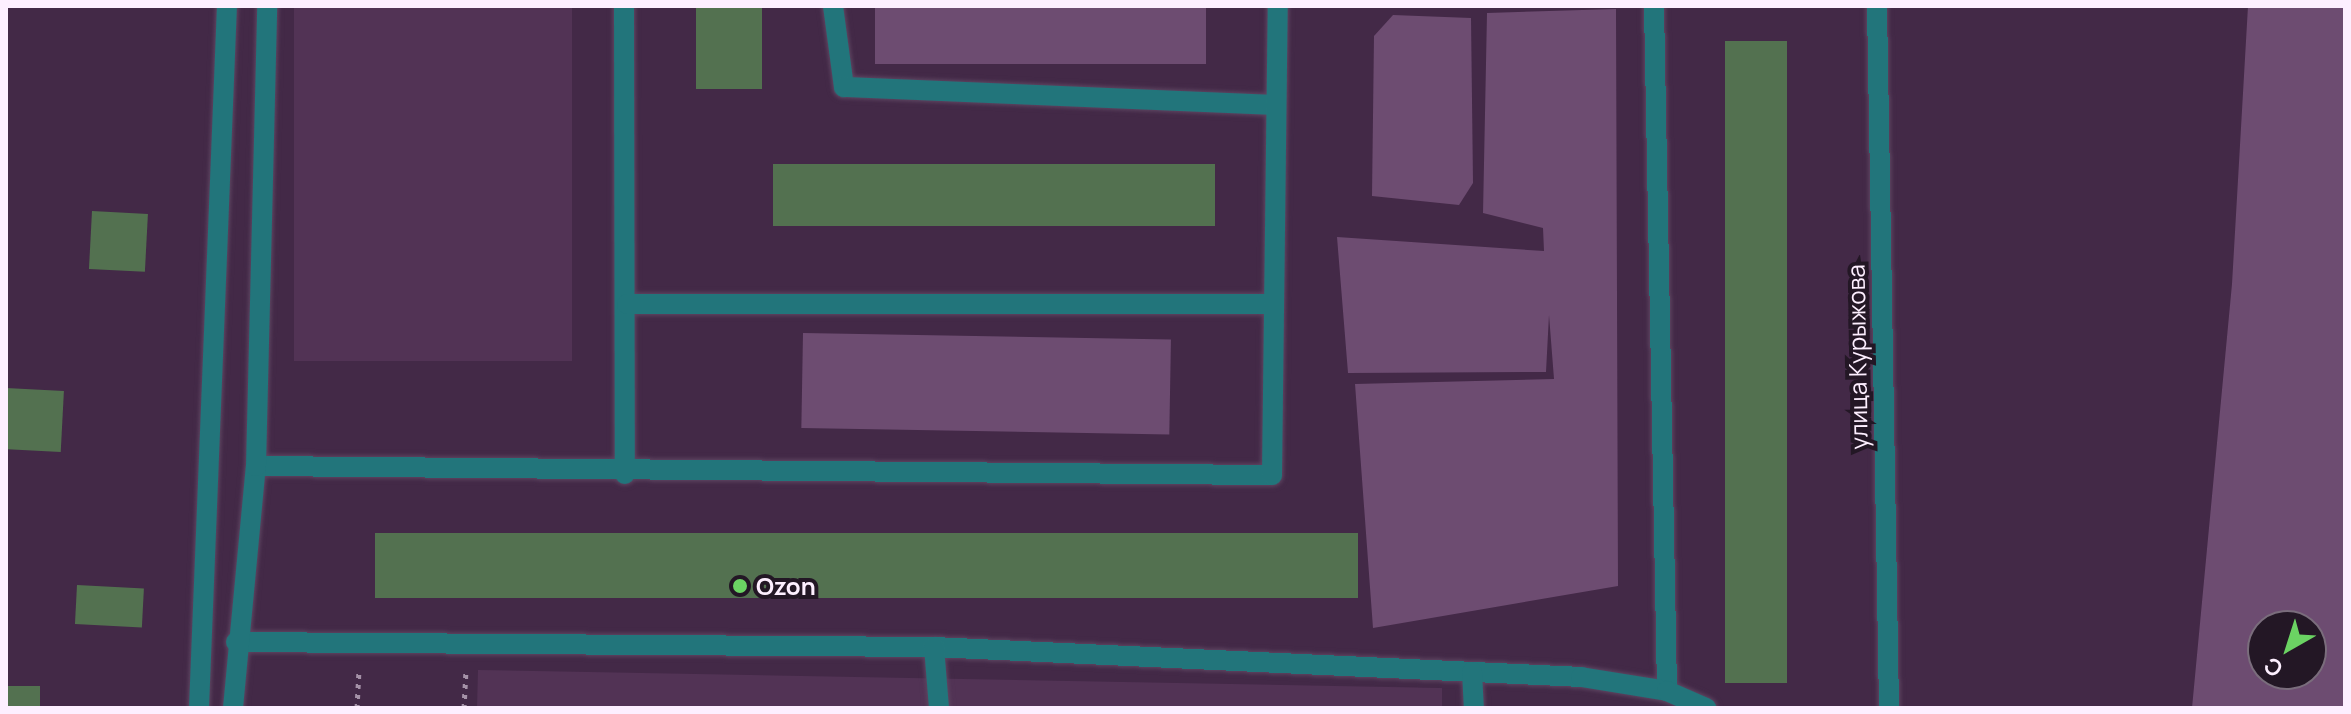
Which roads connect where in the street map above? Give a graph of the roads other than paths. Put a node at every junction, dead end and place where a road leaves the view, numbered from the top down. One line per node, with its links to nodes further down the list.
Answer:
1 (227, 6): 17 (street)
2 (267, 6): 11 (street)
3 (624, 6): 9 (street)
4 (833, 6): 8 (street)
5 (1278, 6): 8 (street)
6 (1654, 6): 16 (street)
7 (1877, 6): 22 (street, улица Курыжова)
8 (1272, 105): 10 (street)
9 (627, 304): 10 (street); 12 (street)
10 (1270, 304): 12 (street)
11 (256, 466): 12 (street); 13 (street)
12 (625, 474)
13 (236, 642): 14 (street); 18 (street)
14 (934, 647): 15 (street); 19 (street)
15 (1472, 672): 16 (street); 20 (street)
16 (1667, 691): 21 (street)
17 (199, 708)
18 (233, 708)
19 (939, 708)
20 (1474, 708)
21 (1706, 708)
22 (1889, 708)

